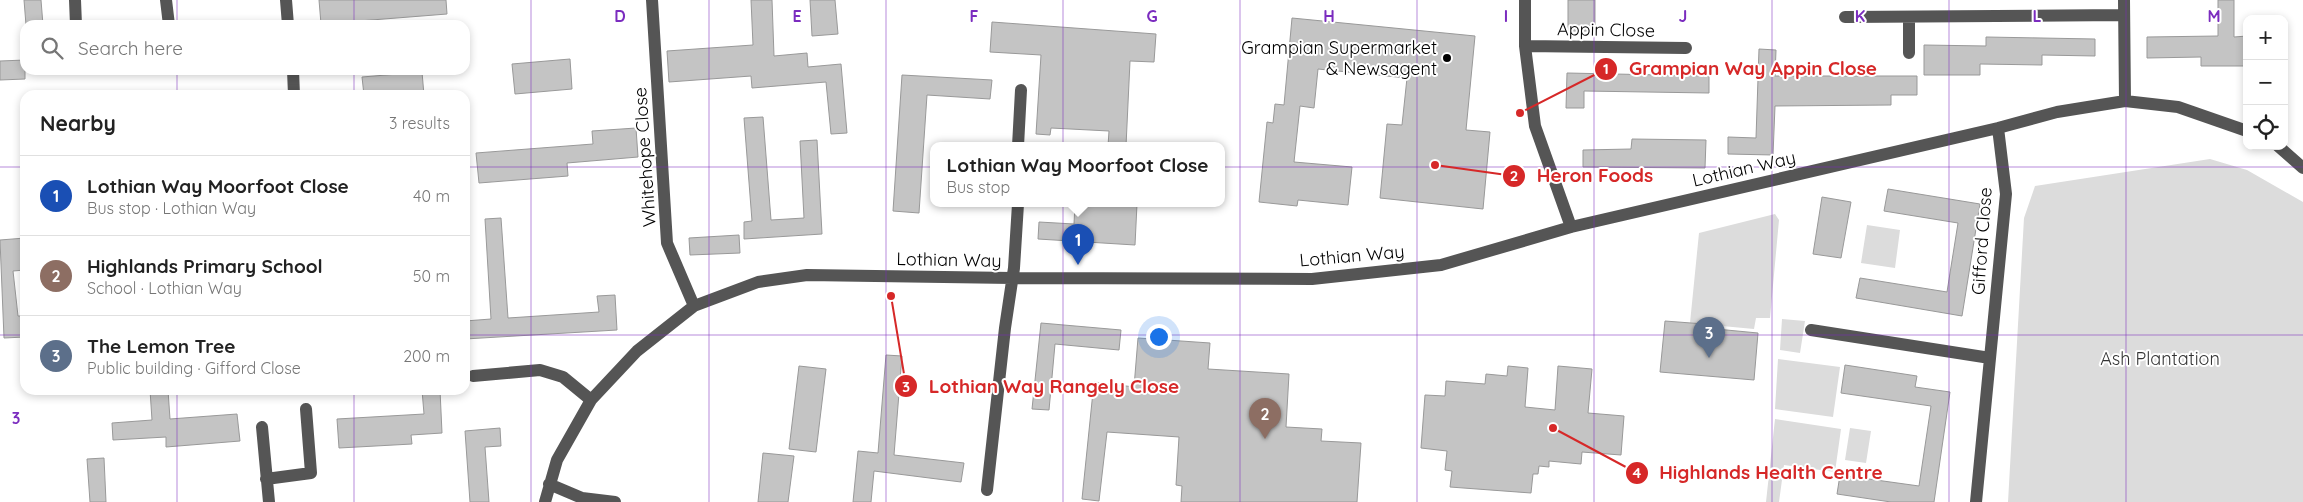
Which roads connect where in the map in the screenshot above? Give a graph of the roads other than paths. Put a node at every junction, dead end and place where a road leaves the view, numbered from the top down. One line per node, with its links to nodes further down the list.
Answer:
1 (75, 0): 10 (street)
2 (166, 0): 11 (street)
3 (286, 0): 12 (street)
4 (652, 0): 28 (street, Whitehope Close)
5 (1525, 0): 13 (street)
6 (2124, 0): 7 (street)
7 (2124, 15): 9 (street); 19 (street)
8 (1845, 17): 9 (street)
9 (1909, 17): 15 (street)
10 (76, 20)
11 (168, 20)
12 (288, 20)
13 (1525, 46): 14 (street, Appin Close); 26 (street)
14 (1686, 48)
15 (1909, 53)
16 (293, 75): 17 (street)
17 (294, 90)
18 (1021, 90): 22 (street)
19 (2124, 102): 20 (street, Lothian Way); 21 (street, Lothian Way)
20 (1998, 128): 26 (street, Lothian Way); 30 (street, Gifford Close)
21 (2243, 130)
22 (1018, 142)
23 (2283, 150): 24 (street)
24 (2303, 168)
25 (1018, 207): 27 (street)
26 (1571, 227): 27 (street, Lothian Way)
27 (1012, 278): 28 (street, Lothian Way); 37 (street)
28 (694, 306): 32 (street, Lothian Way)
29 (1811, 330): 30 (street)
30 (1990, 358): 41 (street, Gifford Close)
31 (473, 376): 32 (street)
32 (591, 400): 36 (street, Lothian Way)
33 (306, 409): 35 (street)
34 (262, 427): 35 (street)
35 (266, 479): 38 (street)
36 (549, 484): 39 (street, Lothian Way); 40 (street)
37 (987, 490)
38 (269, 502)
39 (546, 502)
40 (615, 502)
41 (1976, 502)

